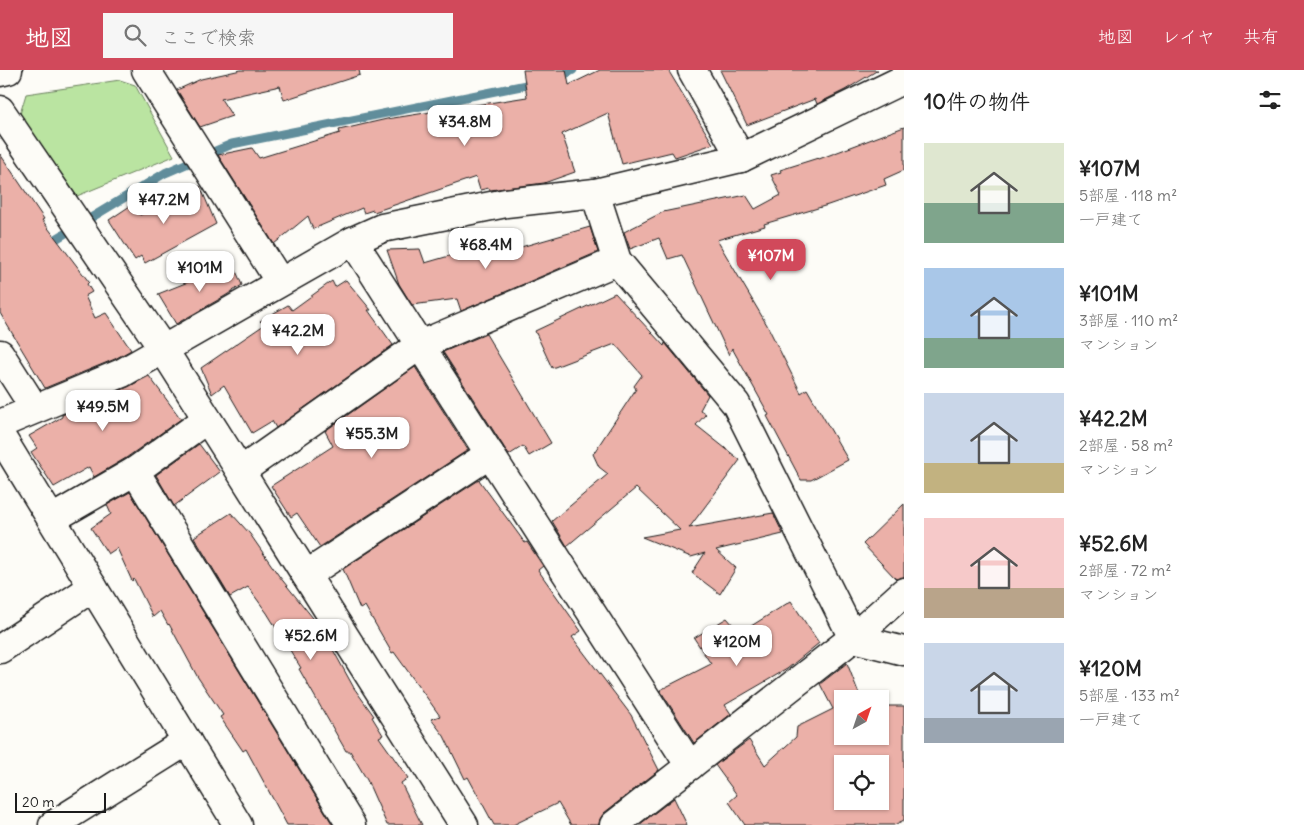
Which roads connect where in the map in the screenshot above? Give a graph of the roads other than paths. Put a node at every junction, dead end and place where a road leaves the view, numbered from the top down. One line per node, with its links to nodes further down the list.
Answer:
1 (8, 70): 4 (street)
2 (146, 70): 11 (street)
3 (692, 70): 7 (street)
4 (0, 72)
5 (904, 80): 7 (street)
6 (0, 110): 13 (street)
7 (740, 158): 8 (street)
8 (595, 194): 9 (street); 10 (street)
9 (353, 240): 11 (street); 12 (street)
10 (617, 261): 12 (street); 26 (street)
11 (280, 282): 13 (street)
12 (420, 345): 19 (street); 21 (street)
13 (163, 349): 15 (street); 16 (street)
14 (0, 354): 15 (street)
15 (34, 409): 17 (street)
16 (207, 419): 20 (street); 21 (street)
17 (0, 424)
18 (0, 435): 22 (street)
19 (490, 454): 23 (street); 30 (street)
20 (135, 471): 22 (street); 33 (street)
21 (241, 471): 23 (street)
22 (52, 519): 24 (street)
23 (306, 575): 34 (street)
24 (93, 587): 27 (street); 29 (street)
25 (904, 592): 26 (street)
26 (853, 638): 28 (street); 30 (street)
27 (0, 649)
28 (904, 651)
29 (187, 741): 31 (street); 32 (street)
30 (690, 766): 35 (street)
31 (53, 825)
32 (238, 825)
33 (351, 825)
34 (464, 825)
35 (614, 825)

